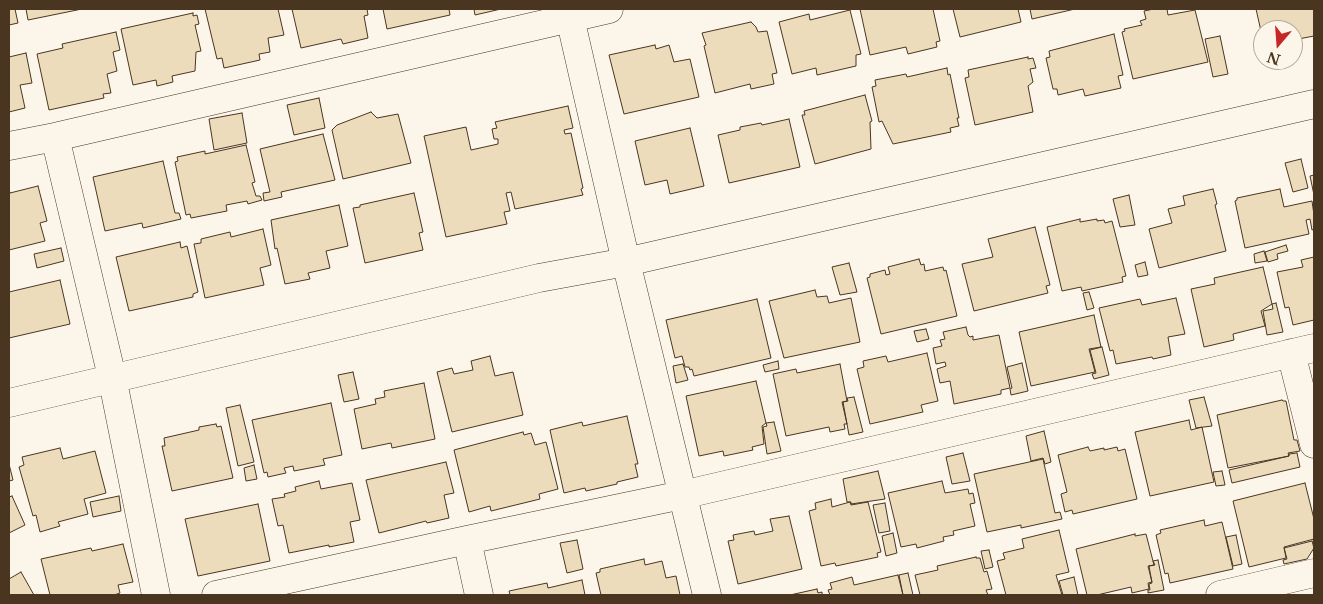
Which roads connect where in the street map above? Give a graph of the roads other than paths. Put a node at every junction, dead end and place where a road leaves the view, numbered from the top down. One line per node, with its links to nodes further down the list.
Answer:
1 (609, 9): 2 (street)
2 (569, 13): 4 (street); 6 (street)
3 (1314, 104): 6 (street)
4 (55, 137): 5 (street); 8 (street)
5 (9, 146)
6 (626, 262): 8 (street); 11 (street)
7 (1302, 351): 10 (street); 11 (street)
8 (112, 378): 9 (street); 14 (street)
9 (9, 403)
10 (1314, 444)
11 (682, 495): 12 (street); 17 (street)
12 (467, 540): 15 (street); 16 (street)
13 (1314, 572): 18 (street)
14 (156, 595)
15 (216, 595)
16 (478, 595)
17 (707, 595)
18 (1220, 595)

